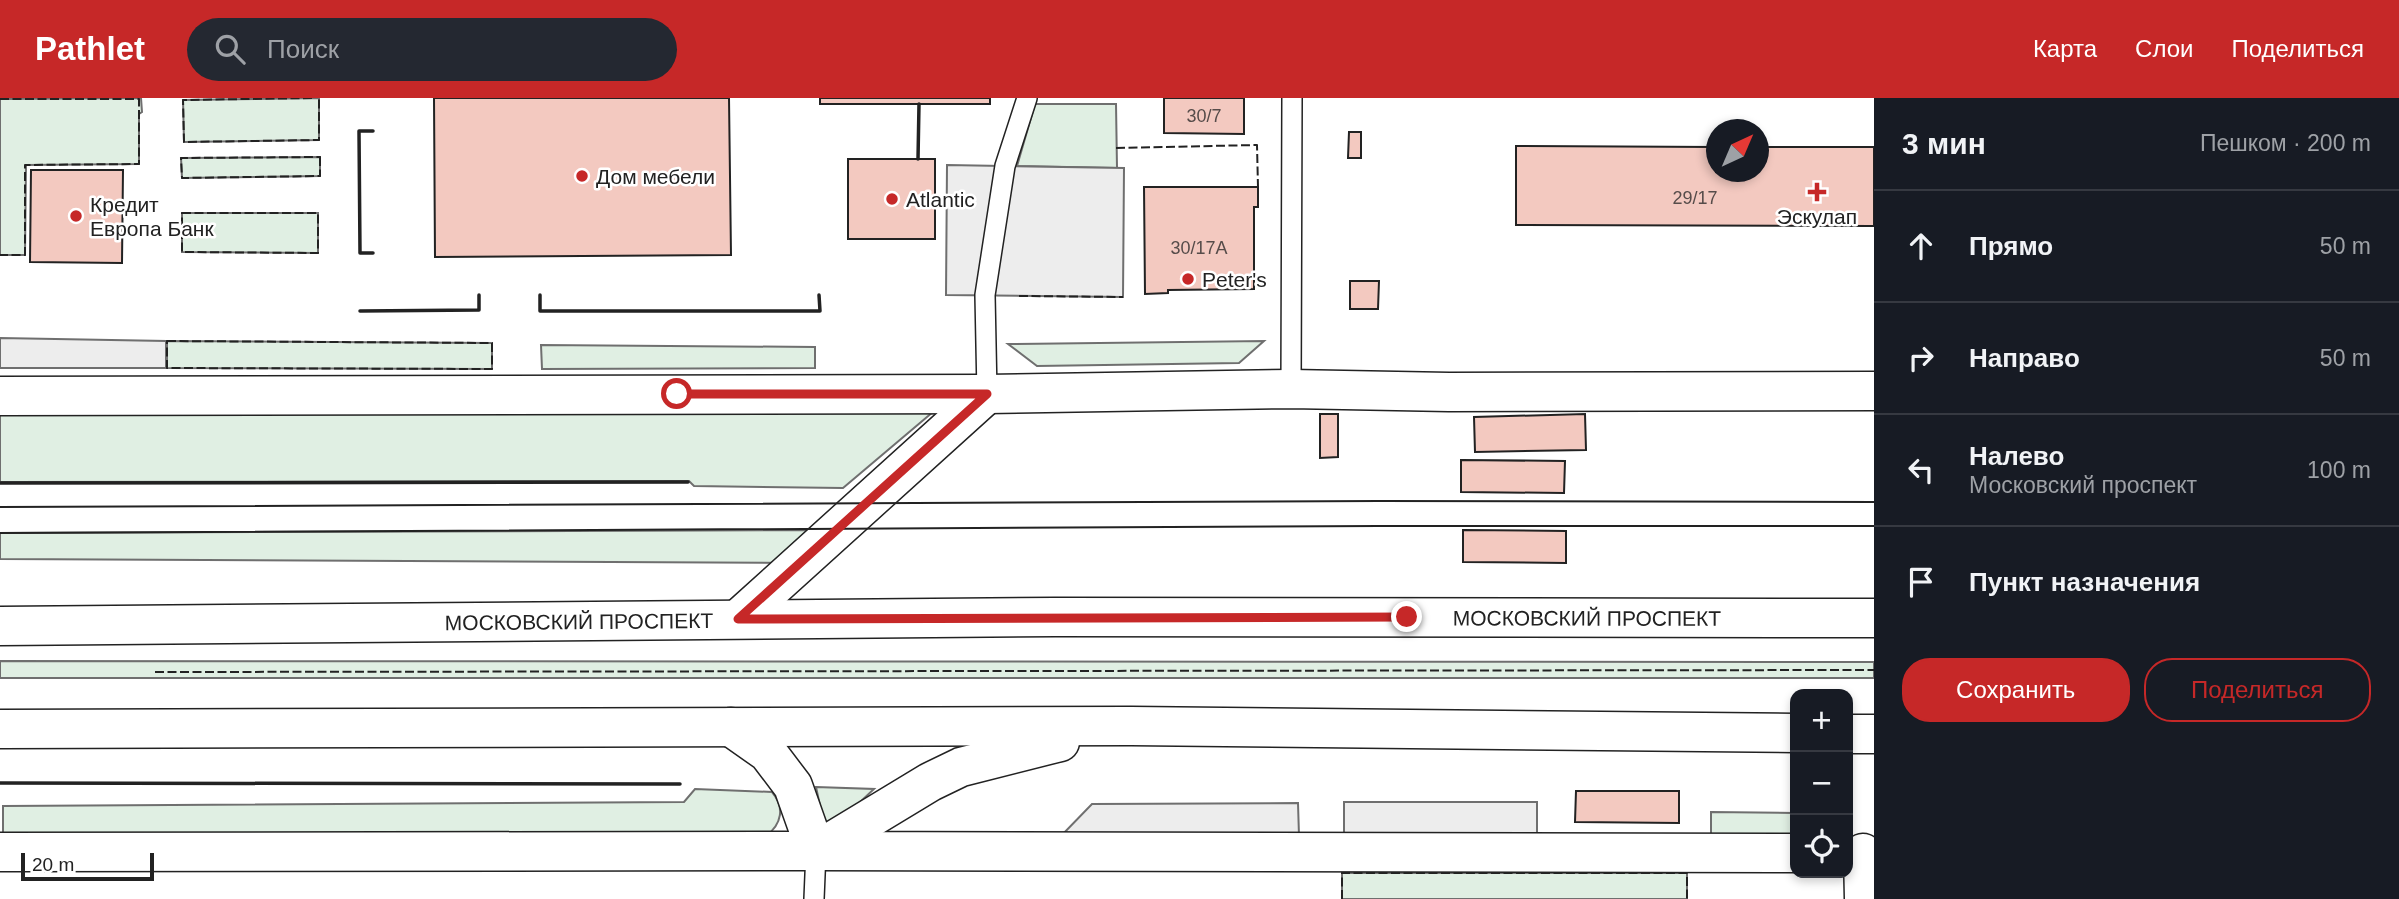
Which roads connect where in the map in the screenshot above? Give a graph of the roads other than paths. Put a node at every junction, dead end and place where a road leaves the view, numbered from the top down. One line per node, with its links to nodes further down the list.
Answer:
1 (1027, 98): 5 (lane)
2 (1292, 98): 3 (lane)
3 (1292, 389): 4 (main road); 5 (main road)
4 (1874, 391)
5 (987, 394): 6 (main road); 8 (main road)
6 (0, 396)
7 (1874, 618): 8 (main road, МОСКОВСКИЙ ПРОСПЕКТ)
8 (738, 619): 9 (main road, МОСКОВСКИЙ ПРОСПЕКТ)
9 (0, 626)
10 (1131, 726): 11 (main road); 13 (main road); 16 (main road)
11 (731, 727): 12 (main road); 16 (main road)
12 (0, 729)
13 (1790, 733)
14 (1853, 734): 15 (main road)
15 (1874, 734)
16 (816, 851): 17 (main road); 18 (main road); 20 (lane)
17 (0, 852)
18 (1790, 853)
19 (1862, 853): 21 (main road)
20 (814, 899)
21 (1864, 899)

